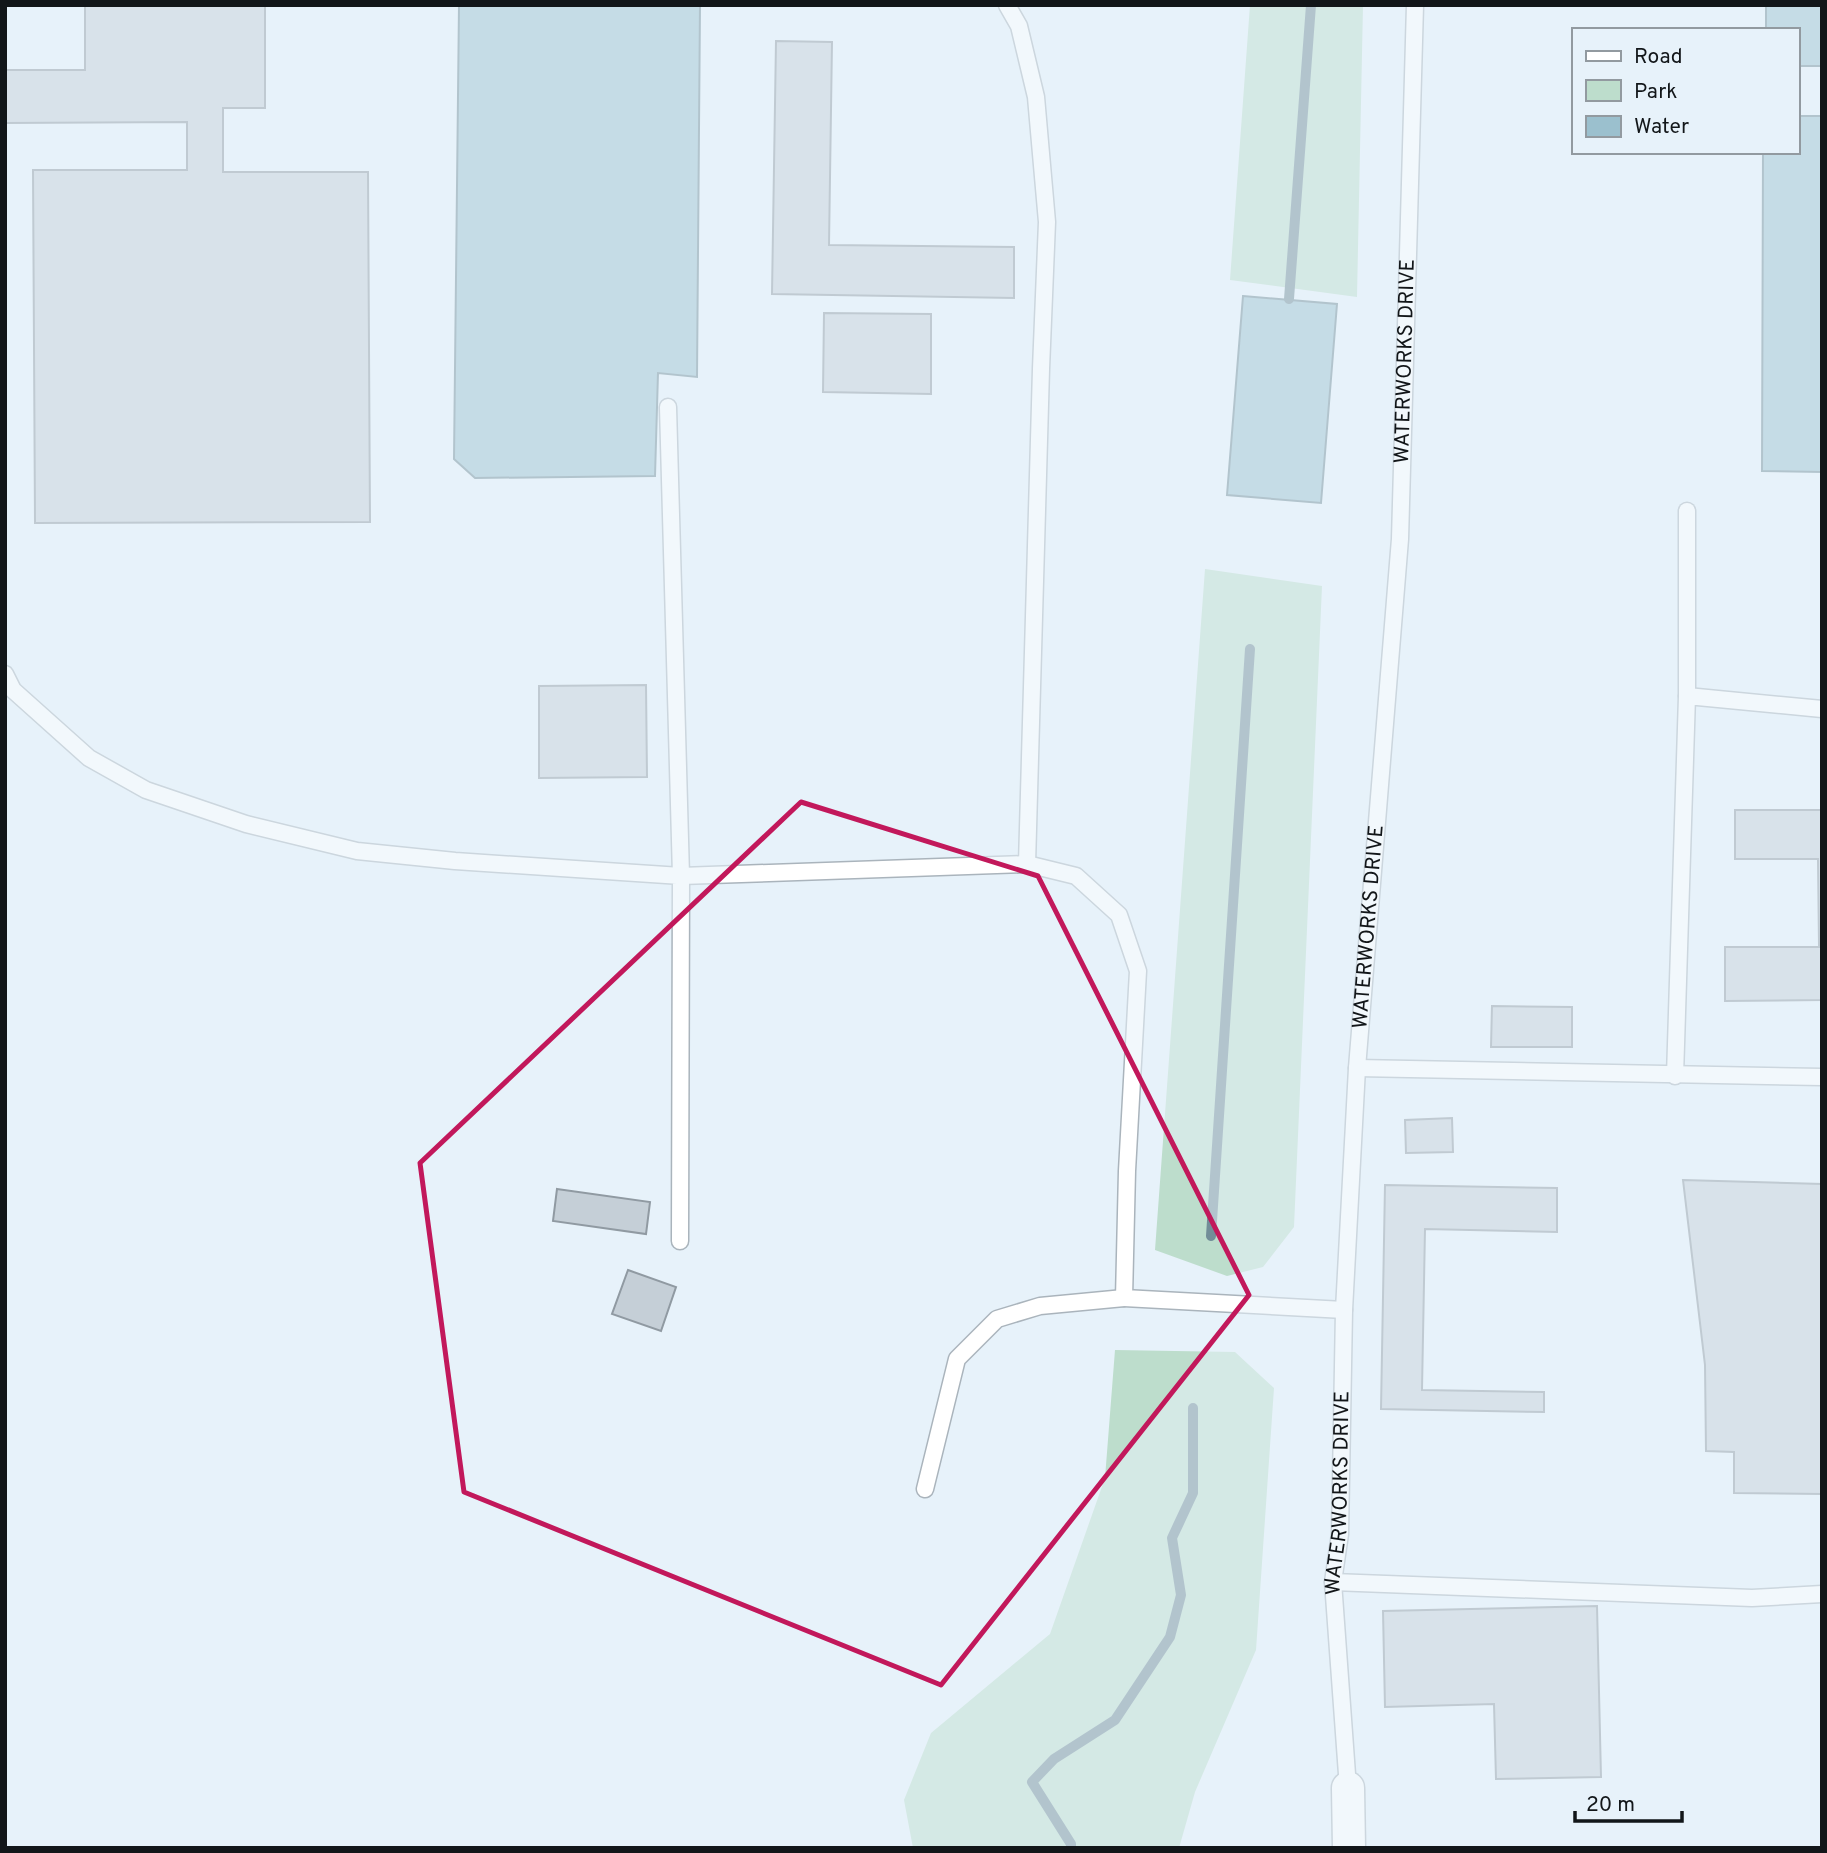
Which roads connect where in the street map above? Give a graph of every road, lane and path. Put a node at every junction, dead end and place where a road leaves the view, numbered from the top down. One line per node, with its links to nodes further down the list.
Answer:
1 (1007, 5): 8 (lane)
2 (1415, 5): 10 (lane, WATERWORKS DRIVE)
3 (668, 407): 9 (lane)
4 (1687, 511): 6 (lane)
5 (5, 674): 9 (lane)
6 (1687, 696): 7 (lane); 11 (lane)
7 (1822, 709)
8 (1027, 864): 9 (lane); 14 (lane)
9 (681, 876): 13 (lane)
10 (1356, 1068): 11 (lane); 15 (lane, WATERWORKS DRIVE)
11 (1675, 1076): 12 (lane)
12 (1822, 1077)
13 (680, 1241)
14 (1124, 1298): 15 (lane); 16 (lane)
15 (1344, 1310): 17 (lane, WATERWORKS DRIVE)
16 (925, 1489)
17 (1333, 1582): 18 (lane); 19 (lane, WATERWORKS DRIVE)
18 (1822, 1594)
19 (1348, 1788): 20 (street, WATERWORKS DRIVE)
20 (1349, 1848)

